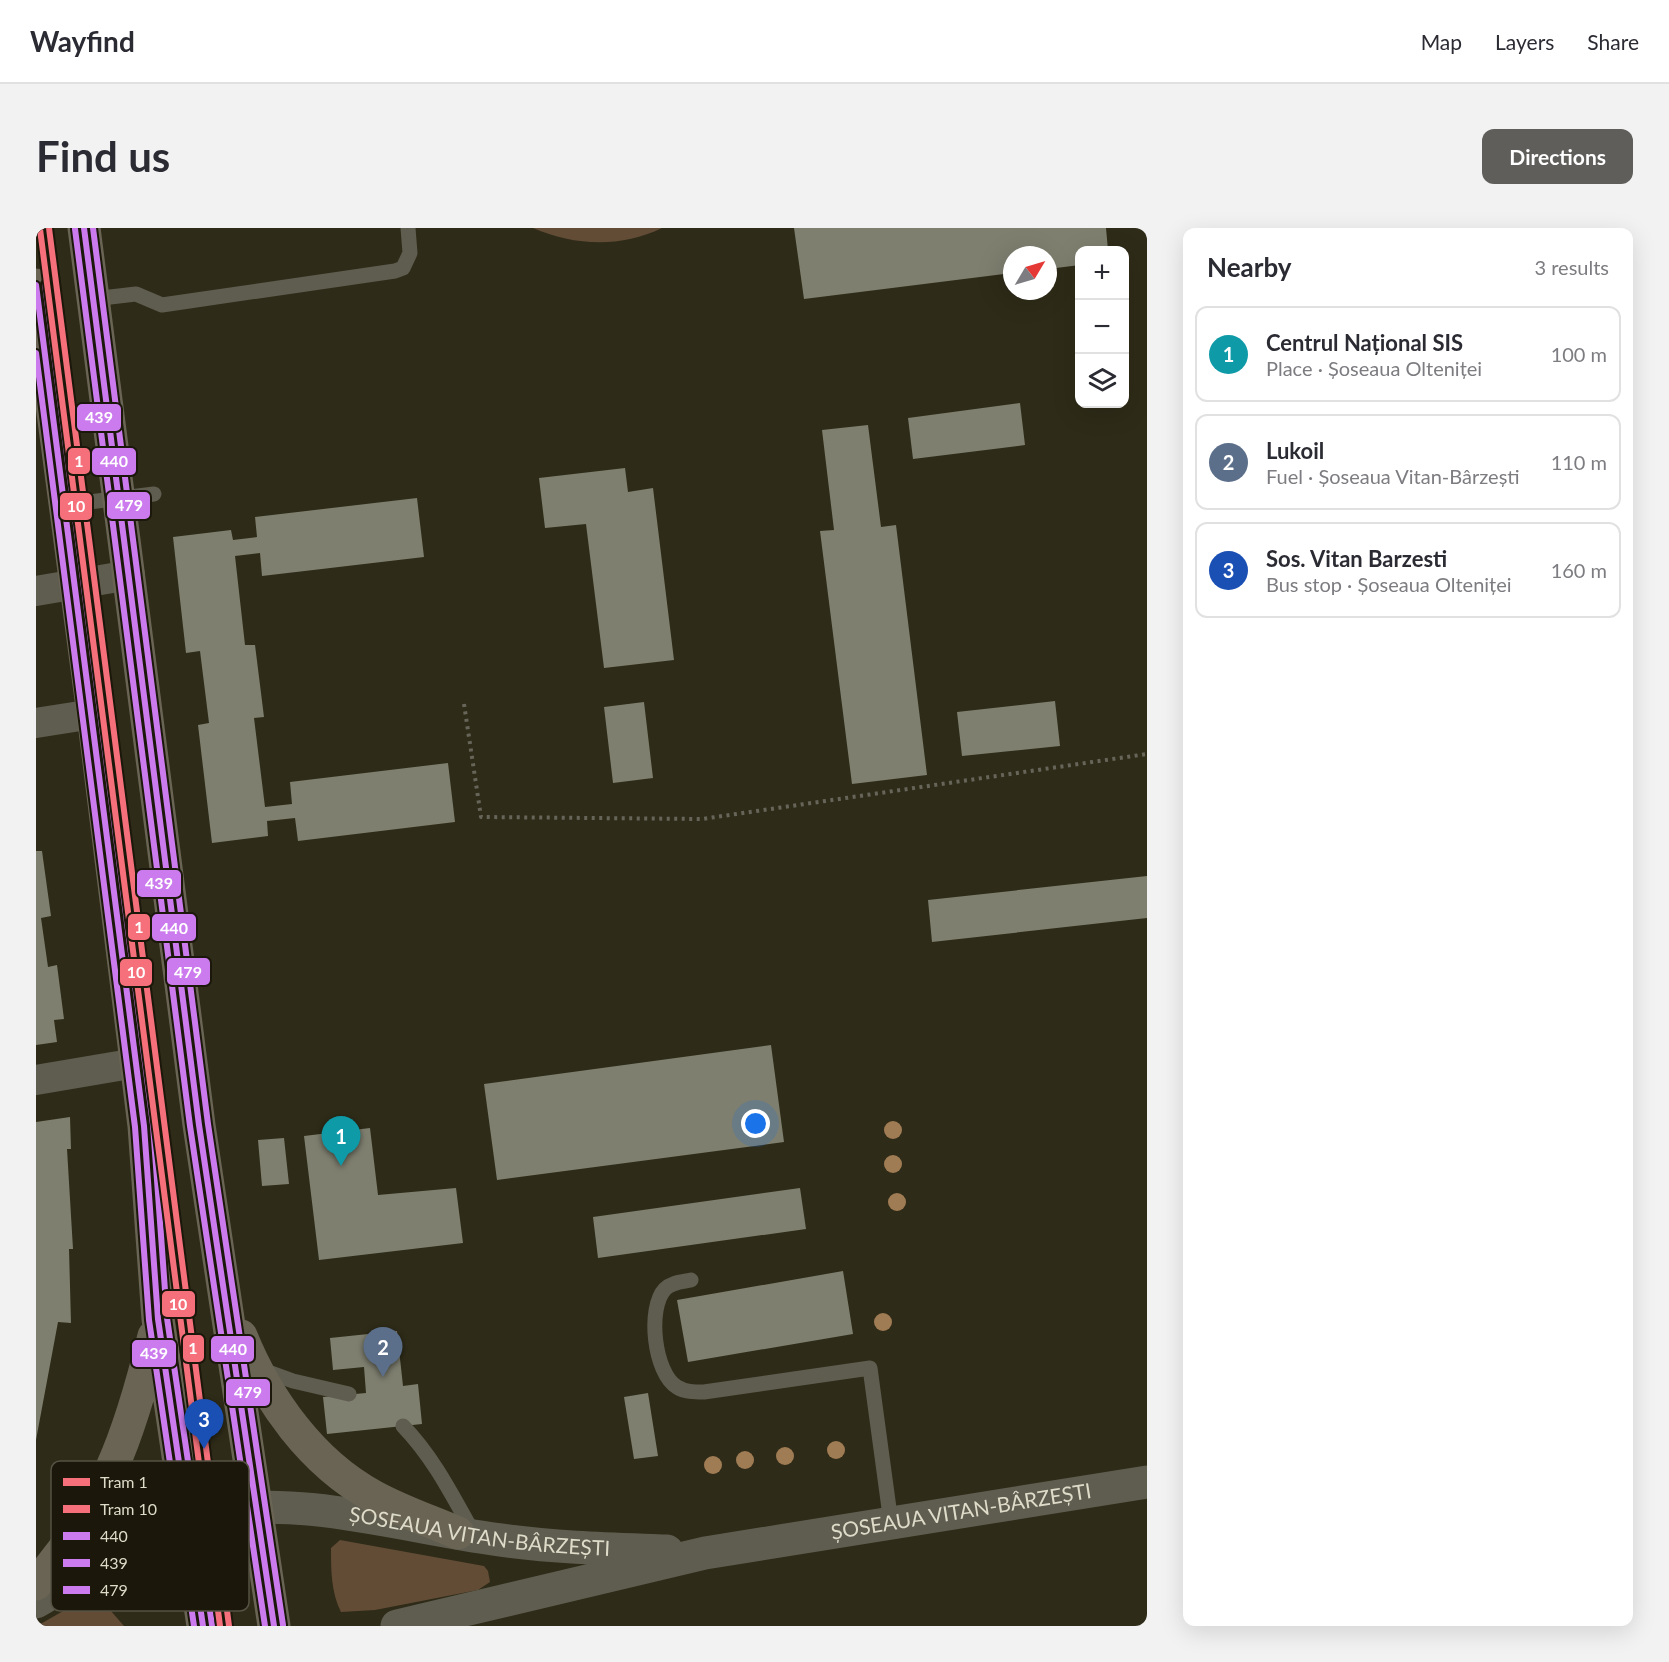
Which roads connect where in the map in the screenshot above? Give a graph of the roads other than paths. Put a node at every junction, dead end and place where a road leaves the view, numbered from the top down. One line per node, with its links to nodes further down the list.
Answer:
1 (84, 228): 4 (main road)
2 (408, 228): 4 (lane)
3 (36, 285): 7 (main road)
4 (93, 299): 6 (main road)
5 (154, 494): 6 (lane)
6 (120, 498): 7 (lane); 8 (main road)
7 (66, 505): 9 (main road)
8 (130, 575): 9 (street); 16 (main road)
9 (76, 584): 10 (street); 11 (main road)
10 (36, 591)
11 (93, 714): 12 (street); 13 (main road)
12 (36, 723)
13 (136, 1063): 14 (street); 17 (main road)
14 (36, 1080)
15 (691, 1280): 26 (lane)
16 (223, 1283): 18 (main road); 25 (main road)
17 (158, 1319): 21 (main road); 22 (main road)
18 (253, 1366): 19 (lane); 27 (main road)
19 (349, 1394)
20 (403, 1426): 27 (lane)
21 (117, 1461)
22 (178, 1461)
23 (1147, 1482): 26 (main road, ȘOSEAUA VITAN-BÂRZEȘTI)
24 (249, 1508): 25 (main road, ȘOSEAUA VITAN-BÂRZEȘTI)
25 (256, 1508): 27 (main road, ȘOSEAUA VITAN-BÂRZEȘTI); 35 (main road)
26 (891, 1523): 28 (main road, ȘOSEAUA VITAN-BÂRZEȘTI)
27 (467, 1534): 28 (main road, ȘOSEAUA VITAN-BÂRZEȘTI)
28 (705, 1552): 36 (main road, ȘOSEAUA VITAN-BÂRZEȘTI)
29 (51, 1567): 30 (main road)
30 (36, 1584)
31 (51, 1593): 32 (main road, ȘOSEAUA VITAN-BÂRZEȘTI)
32 (36, 1602)
33 (201, 1611): 34 (main road)
34 (203, 1626)
35 (274, 1626)
36 (397, 1626)

